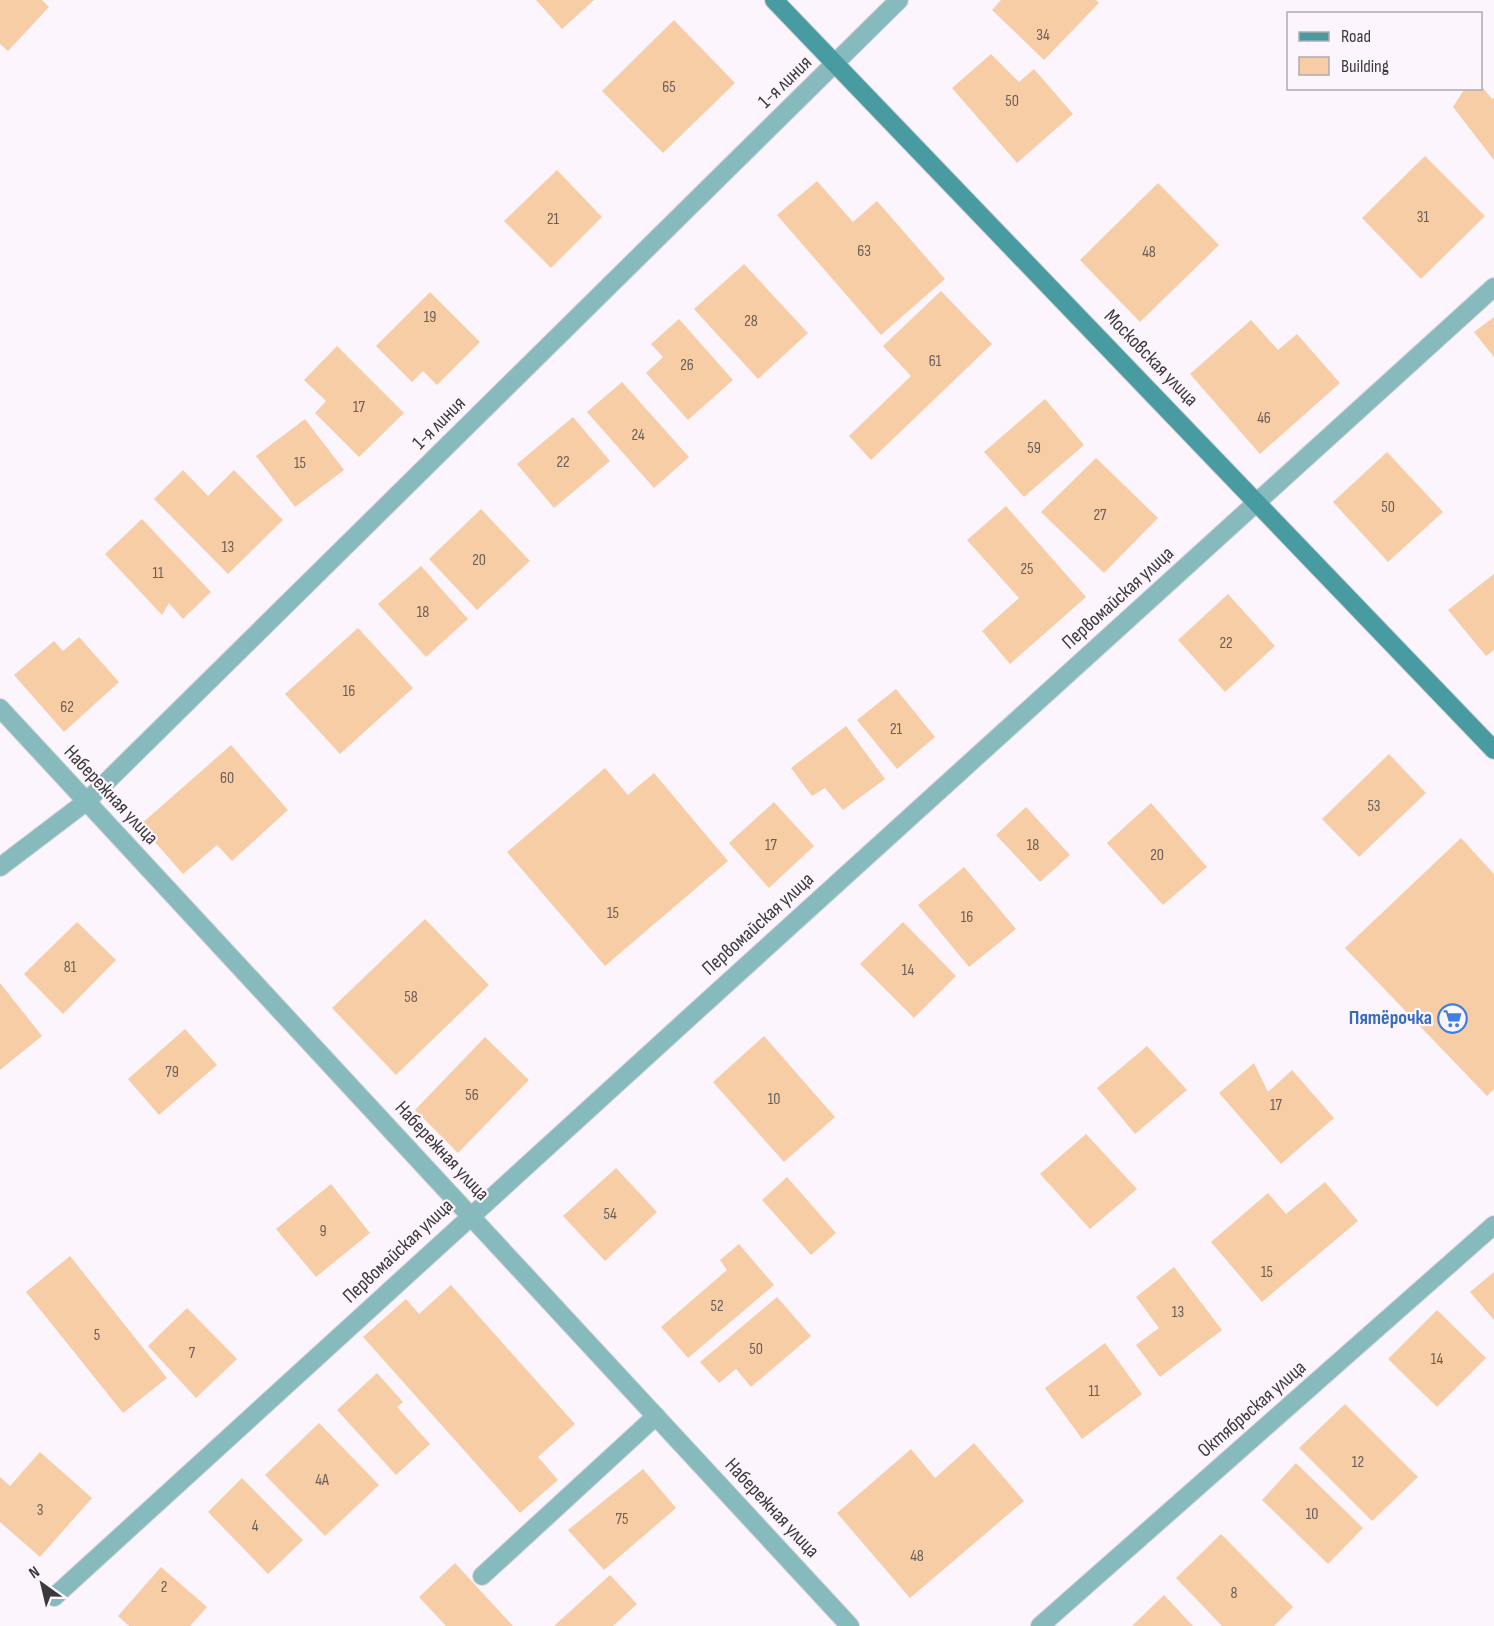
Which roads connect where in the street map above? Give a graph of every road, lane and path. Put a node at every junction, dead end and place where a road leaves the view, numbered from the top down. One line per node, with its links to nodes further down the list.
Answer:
1 (774, 0): 3 (street, Московская улица)
2 (899, 0): 3 (street, 1-я линия)
3 (836, 63): 5 (street, Московская улица); 8 (street, 1-я линия)
4 (1494, 287): 5 (street, Первомайская улица)
5 (1259, 503): 7 (street, Московская улица); 10 (street, Первомайская улица)
6 (0, 708): 8 (street, Набережная улица)
7 (1494, 750)
8 (87, 801): 9 (street, 1-я линия); 10 (street, Набережная улица)
9 (0, 867)
10 (470, 1215): 12 (street, Набережная улица); 14 (street, Первомайская улица)
11 (1494, 1225): 16 (street, Октябрьская улица)
12 (656, 1416): 13 (street); 15 (street, Набережная улица)
13 (482, 1576)
14 (54, 1596)
15 (850, 1626)
16 (1040, 1626)

